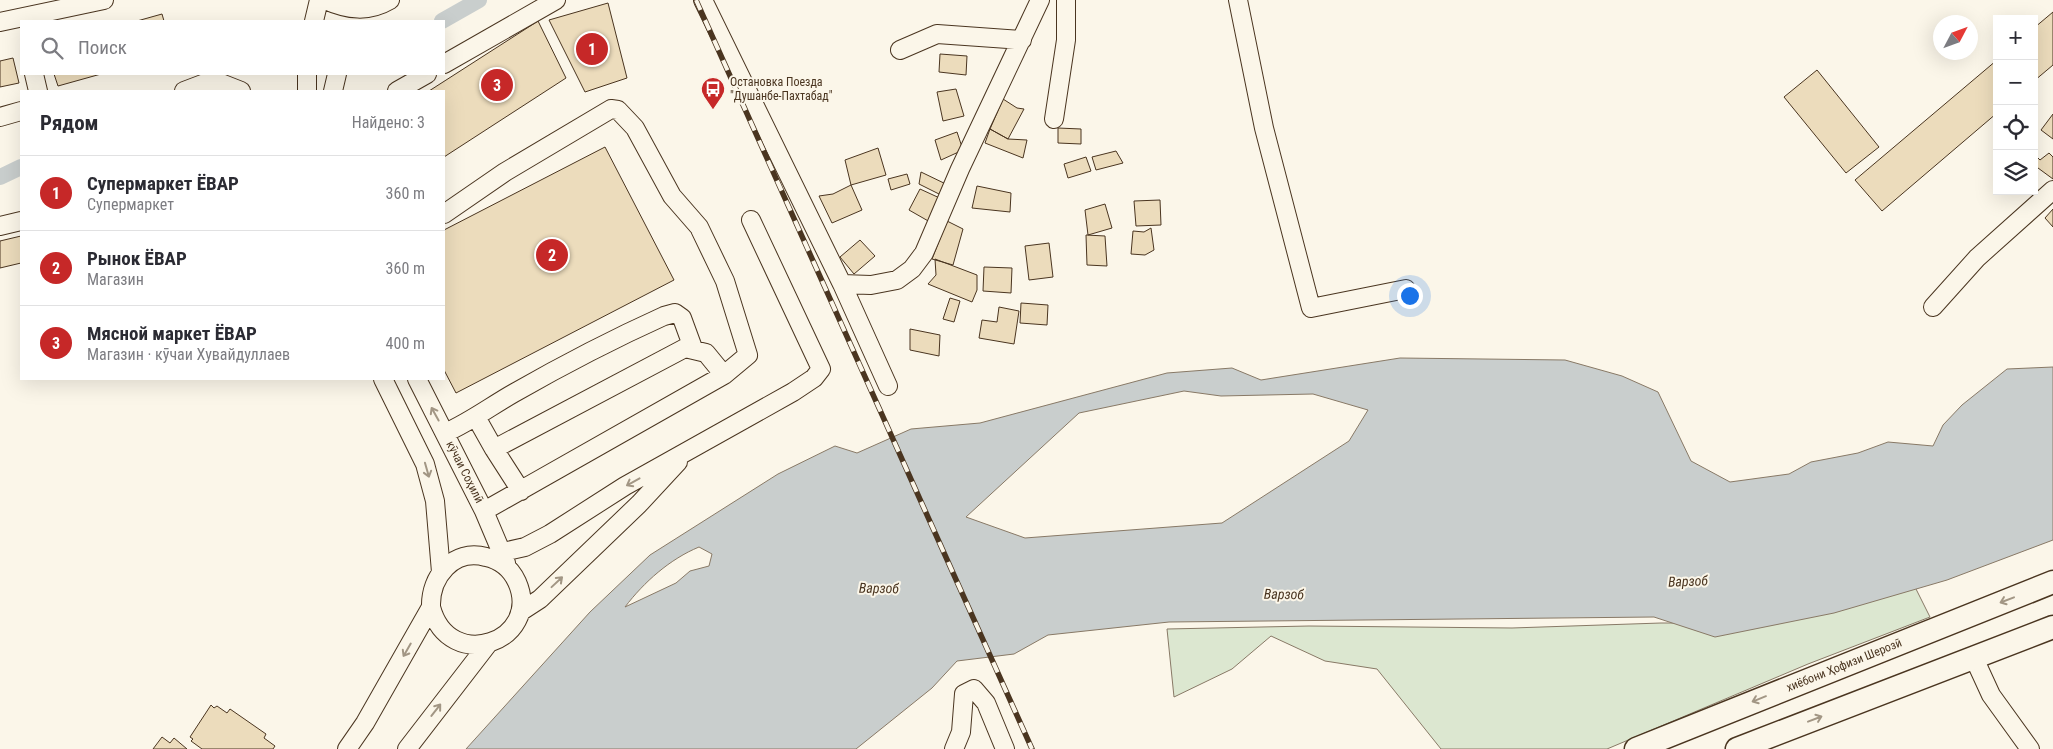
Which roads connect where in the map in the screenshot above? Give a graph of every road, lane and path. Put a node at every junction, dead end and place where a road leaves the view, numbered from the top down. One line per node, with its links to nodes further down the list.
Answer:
1 (104, 0): 10 (street)
2 (319, 0): 12 (street)
3 (325, 0): 9 (street)
4 (556, 0): 18 (street)
5 (703, 0): 37 (street)
6 (1040, 0): 16 (street)
7 (1066, 0): 31 (street)
8 (1238, 0): 38 (street)
9 (384, 3): 13 (street)
10 (42, 6): 11 (street)
11 (24, 20)
12 (314, 20)
13 (367, 20)
14 (0, 22): 15 (street)
15 (20, 23)
16 (1022, 40): 17 (street); 37 (street)
17 (900, 50)
18 (445, 63)
19 (34, 75): 23 (street)
20 (307, 75): 26 (street)
21 (337, 75): 27 (street)
22 (425, 75): 28 (street)
23 (38, 90)
24 (187, 90): 25 (street)
25 (238, 90)
26 (307, 90)
27 (333, 90)
28 (399, 90)
29 (20, 111): 30 (street)
30 (0, 117)
31 (1054, 119)
32 (2053, 190): 39 (street)
33 (445, 213): 41 (street)
34 (751, 220): 48 (street)
35 (20, 221): 36 (street)
36 (0, 226)
37 (842, 284): 44 (street)
38 (1406, 289)
39 (1933, 307)
40 (693, 348): 41 (street); 45 (street); 47 (street)
41 (724, 375): 49 (street)
42 (384, 380): 52 (street, one-way to 52)
43 (417, 380): 46 (street, кӯчаи Соҳилӣ, one-way to 43)
44 (888, 386)
45 (476, 417): 46 (street); 47 (street)
46 (445, 433): 50 (street, кӯчаи Соҳилӣ)
47 (494, 449): 49 (street)
48 (690, 449): 51 (street, one-way to 51); 55 (street, one-way to 48)
49 (521, 491): 50 (street)
50 (484, 511): 51 (street, кӯчаи Соҳилӣ)
51 (505, 560): 52 (street); 55 (street, кӯчаи Соҳилӣ)
52 (441, 572): 54 (street)
53 (2053, 582): 63 (main road, хиёбони Ҳофизи Шерозӣ, one-way to 63)
54 (431, 607): 57 (street); 59 (street, one-way to 59)
55 (520, 612): 57 (street)
56 (2053, 627): 58 (main road)
57 (488, 644): 60 (street, one-way to 57)
58 (1974, 658): 64 (main road, one-way to 58); 65 (street)
59 (347, 749)
60 (406, 749)
61 (954, 749): 62 (street)
62 (1005, 749)
63 (1636, 749)
64 (1737, 749)
65 (2030, 749)

